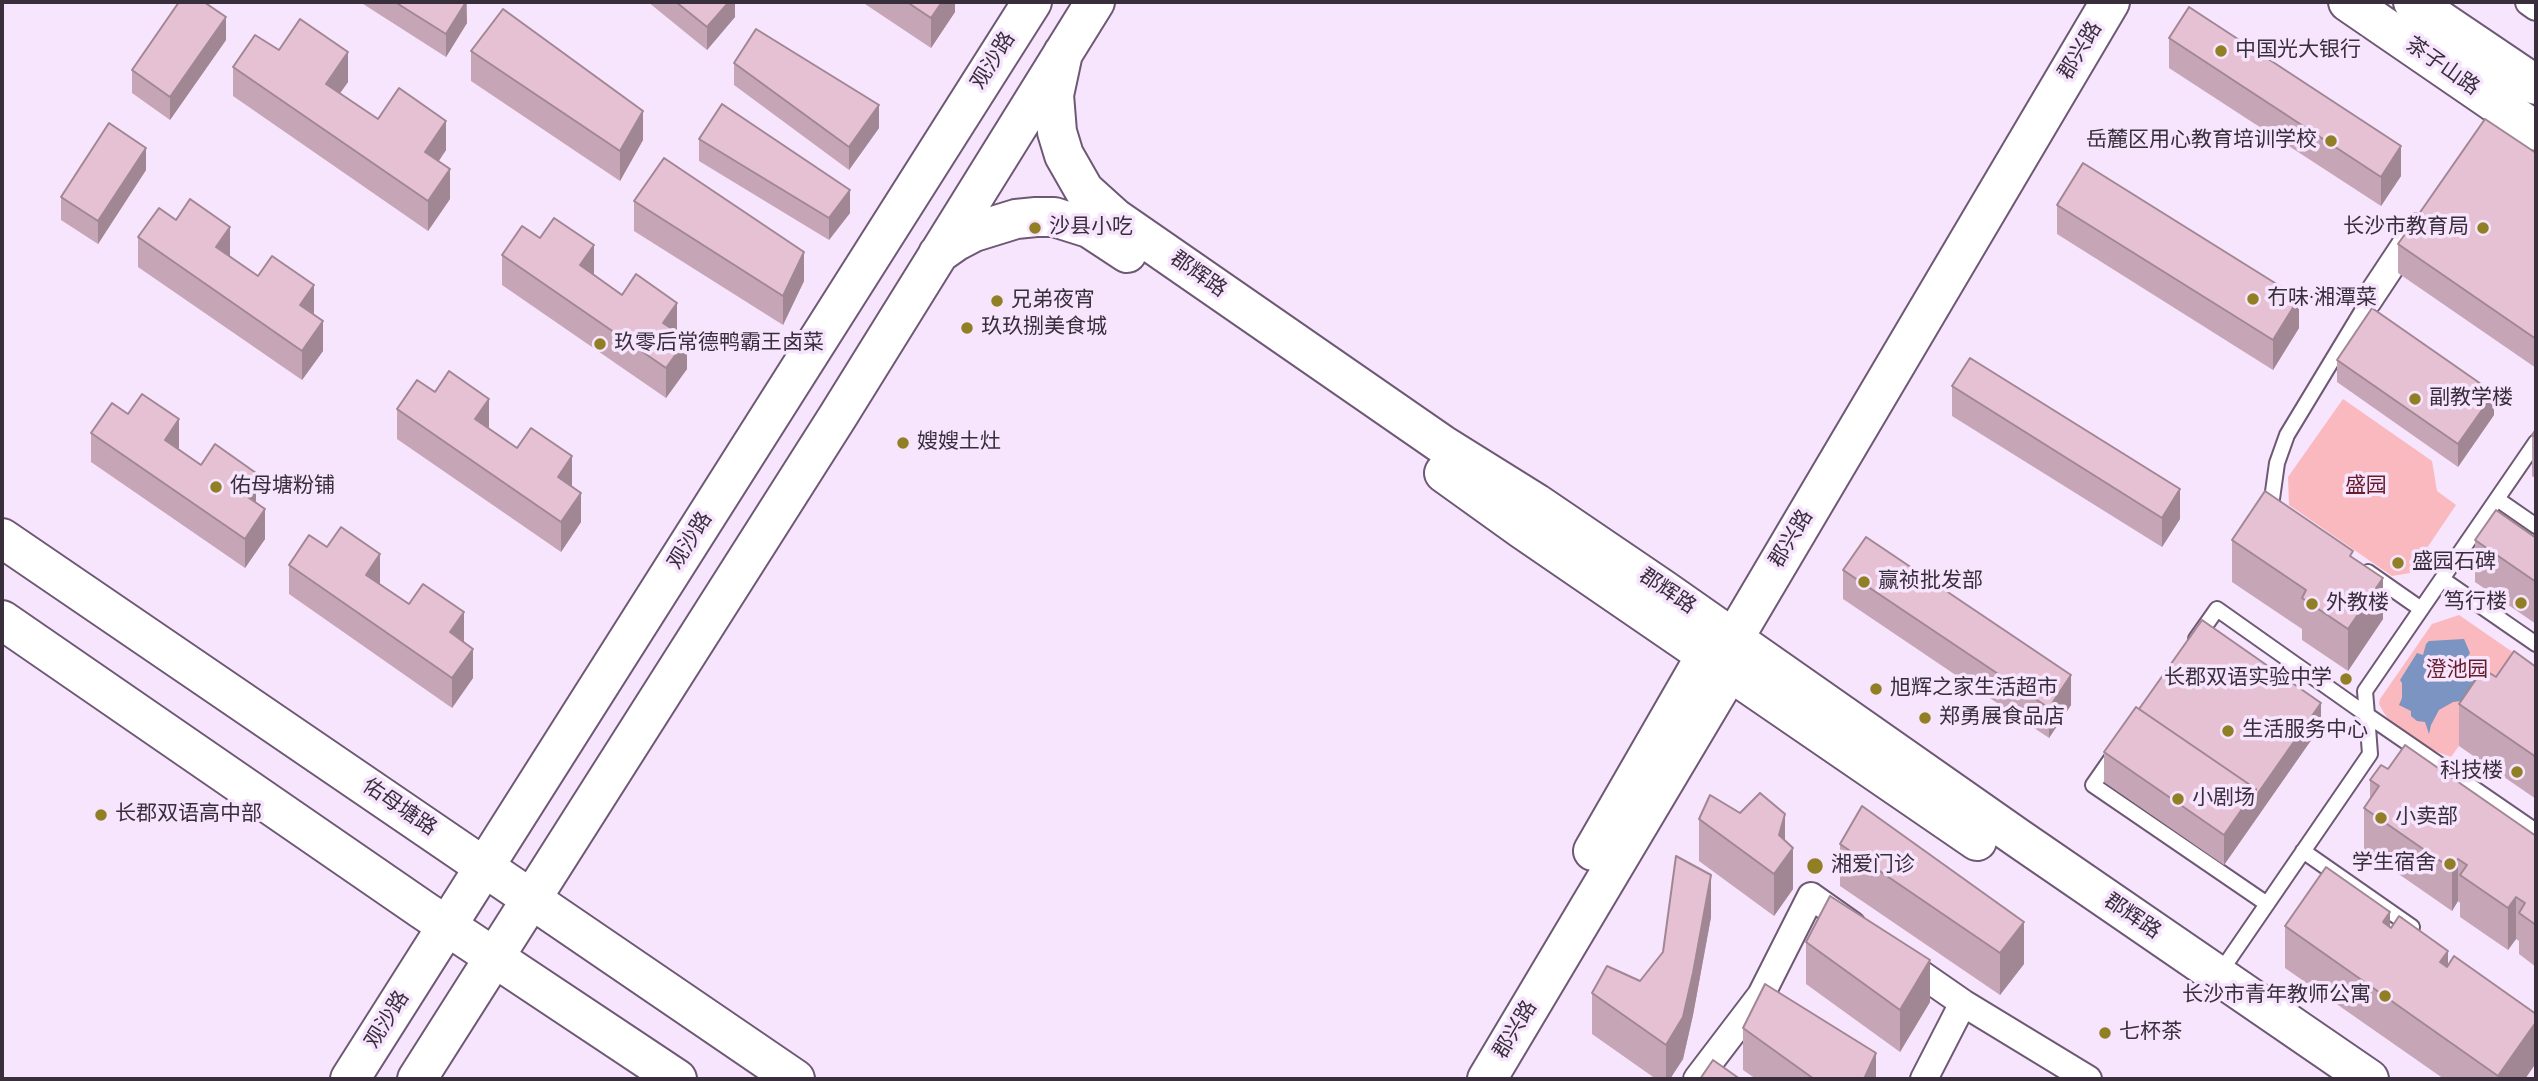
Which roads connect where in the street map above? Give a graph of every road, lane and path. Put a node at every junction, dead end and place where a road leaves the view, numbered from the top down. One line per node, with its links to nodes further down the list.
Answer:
1 (1032, 2): 31 (main road, 观沙路)
2 (1095, 2): 9 (main road)
3 (2084, 2): 25 (main road, 郡兴路)
4 (2110, 2): 25 (main road, 郡兴路)
5 (2348, 2): 11 (main road, 茶子山路)
6 (2413, 2): 10 (main road, 茶子山路)
7 (2529, 2): 8 (street)
8 (2536, 7)
9 (1062, 53): 13 (main road); 25 (main road, 郡辉路)
10 (2536, 85)
11 (2536, 131)
12 (2427, 210): 14 (street)
13 (938, 254): 25 (main road, 郡辉路); 32 (main road)
14 (2368, 301): 17 (lane)
15 (2536, 442): 16 (lane)
16 (2497, 499): 18 (lane); 21 (lane)
17 (2294, 522)
18 (2536, 526)
19 (2, 538): 31 (main road, 佑母塘路)
20 (2351, 561): 22 (lane)
21 (2442, 579): 22 (lane); 24 (lane)
22 (2421, 609): 27 (lane)
23 (2, 620): 34 (main road)
24 (2536, 644)
25 (1723, 648): 37 (main road, 郡辉路); 43 (main road, 郡兴路); 44 (main road, 郡兴路); 48 (main road, 郡辉路)
26 (2186, 652): 27 (lane)
27 (2367, 715): 29 (lane); 30 (lane)
28 (2125, 740): 33 (lane)
29 (2536, 831)
30 (2303, 851): 33 (lane); 35 (lane)
31 (485, 866): 32 (main road, 佑母塘路); 34 (main road, 观沙路)
32 (532, 898): 36 (main road); 42 (main road, 佑母塘路)
33 (2267, 904): 37 (lane)
34 (447, 926): 36 (main road); 39 (main road, 观沙路)
35 (2422, 934)
36 (495, 957): 40 (main road); 41 (main road)
37 (2218, 975): 49 (main road, 郡辉路)
38 (1963, 1003): 45 (street); 46 (street); 47 (street)
39 (350, 1079)
40 (417, 1079)
41 (677, 1079)
42 (796, 1079)
43 (1459, 1079)
44 (1487, 1079)
45 (1697, 1079)
46 (1924, 1079)
47 (2088, 1079)
48 (2323, 1079)
49 (2369, 1079)

